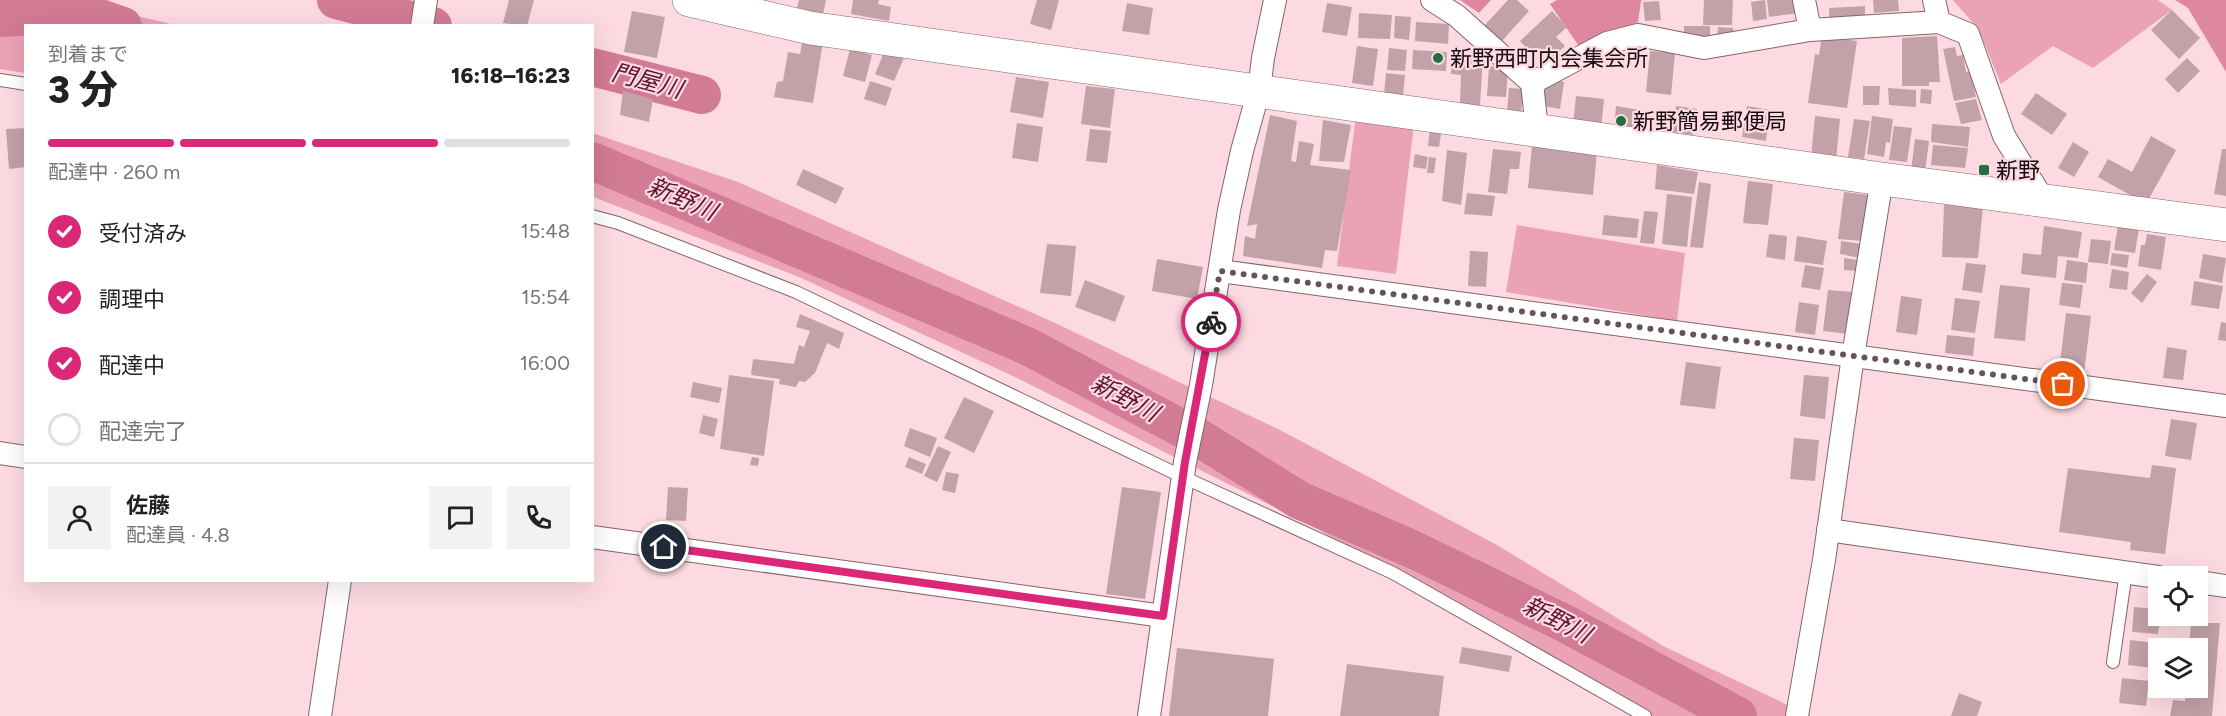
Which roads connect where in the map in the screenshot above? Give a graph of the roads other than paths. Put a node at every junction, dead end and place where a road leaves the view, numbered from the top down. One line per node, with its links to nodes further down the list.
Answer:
1 (426, 0): 8 (street)
2 (689, 0): 13 (street)
3 (1275, 0): 13 (street)
4 (1432, 0): 11 (street)
5 (1804, 0): 9 (street)
6 (1934, 0): 7 (street)
7 (1939, 22): 9 (street); 16 (street)
8 (422, 24)
9 (1810, 30): 11 (street)
10 (0, 80): 12 (lane)
11 (1532, 83): 14 (street)
12 (24, 84)
13 (1259, 90): 14 (street); 19 (street)
14 (1537, 130): 15 (street)
15 (1882, 179): 16 (street); 20 (street)
16 (2044, 201): 18 (street)
17 (594, 217): 24 (lane)
18 (2226, 225)
19 (1220, 271): 20 (street); 24 (street)
20 (1853, 356): 21 (street); 25 (street)
21 (2226, 406)
22 (0, 453): 23 (street)
23 (24, 457)
24 (1184, 470): 32 (street); 37 (lane)
25 (1828, 530): 27 (street); 34 (street)
26 (594, 537): 32 (street)
27 (2126, 572): 28 (street); 33 (lane)
28 (2148, 575)
29 (340, 582): 35 (street)
30 (2208, 583): 31 (street)
31 (2226, 586)
32 (1163, 616): 36 (street)
33 (2113, 662)
34 (1797, 714)
35 (320, 716)
36 (1149, 716)
37 (1645, 716)

